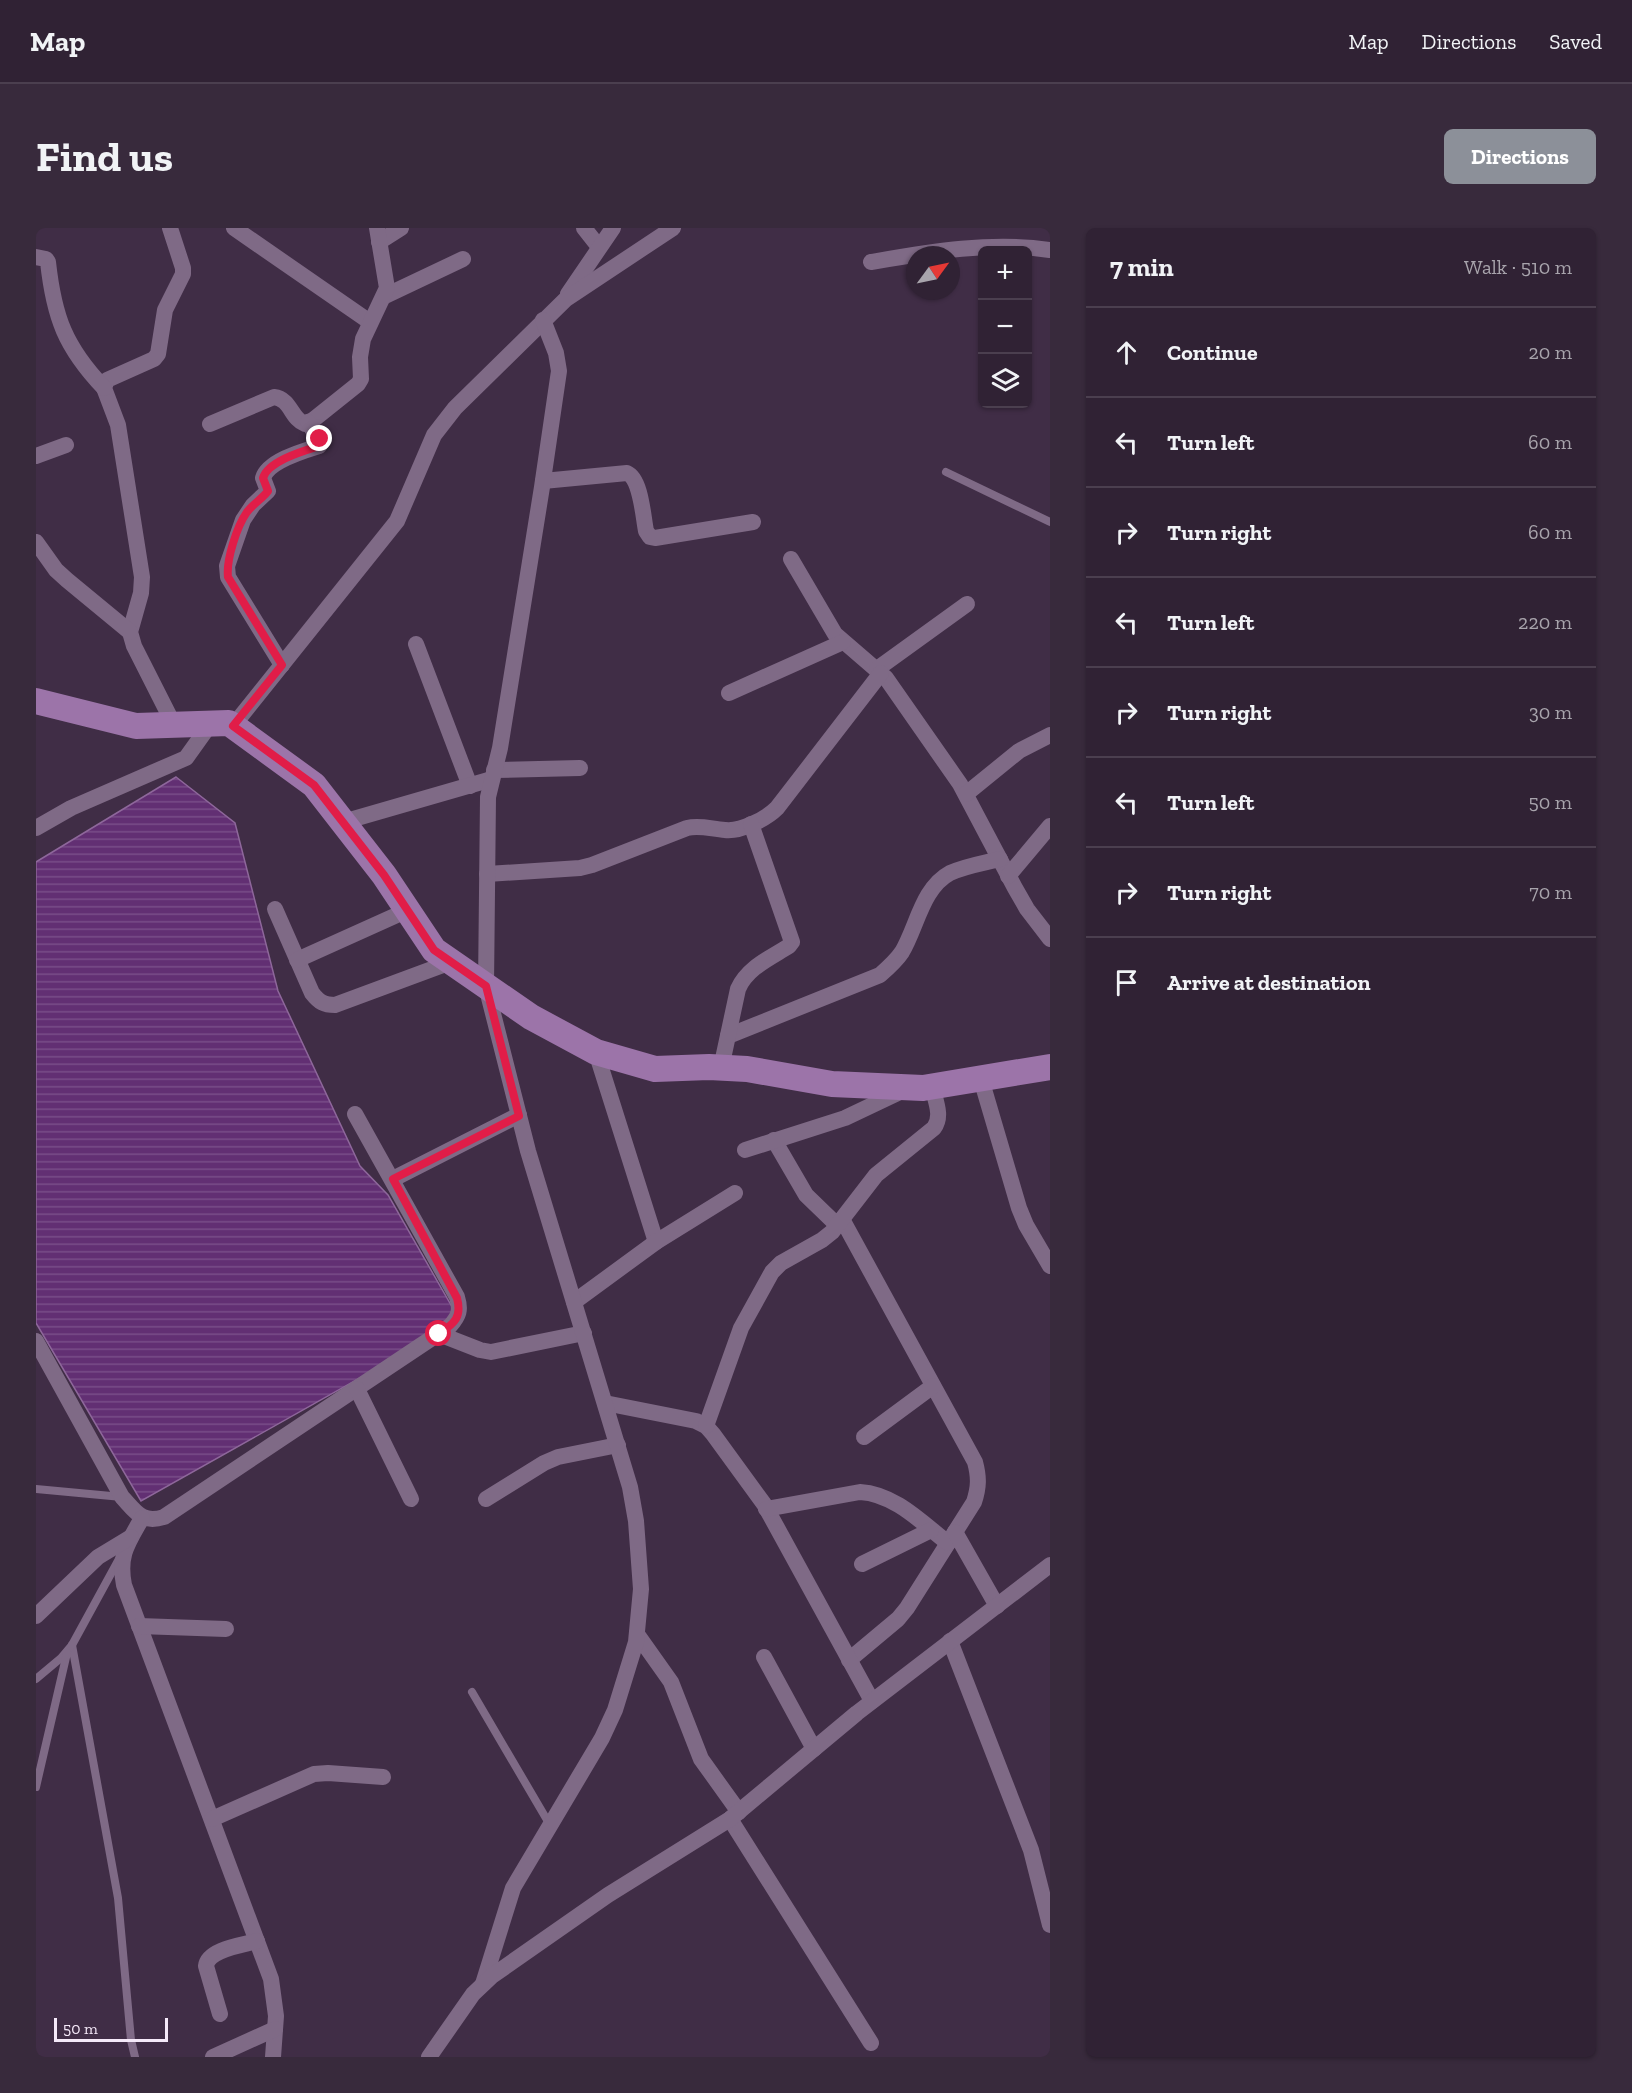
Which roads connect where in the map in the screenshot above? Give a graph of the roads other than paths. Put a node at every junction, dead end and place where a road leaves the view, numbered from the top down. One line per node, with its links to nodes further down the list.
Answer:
1 (170, 228): 17 (street)
2 (234, 228): 16 (street)
3 (400, 228): 7 (street)
4 (584, 228): 8 (street)
5 (613, 228): 8 (street)
6 (673, 228): 14 (street)
7 (378, 235): 13 (street)
8 (599, 246): 14 (street)
9 (1050, 250): 12 (street)
10 (36, 257): 17 (street)
11 (463, 260): 13 (street)
12 (871, 262)
13 (385, 296): 16 (street)
14 (566, 299): 15 (street)
15 (543, 320): 23 (street); 32 (street)
16 (370, 322): 18 (street)
17 (104, 388): 29 (street)
18 (309, 422): 19 (street); 32 (street)
19 (210, 424)
20 (66, 445): 21 (street)
21 (36, 456)
22 (946, 472): 25 (lane)
23 (543, 481): 24 (street); 40 (street)
24 (753, 522)
25 (1050, 522)
26 (36, 542): 29 (street)
27 (791, 559): 30 (street)
28 (967, 604): 33 (street)
29 (130, 632): 36 (street)
30 (843, 642): 33 (street); 34 (street)
31 (416, 644): 41 (street)
32 (282, 665): 37 (street)
33 (879, 671): 42 (street); 44 (street)
34 (729, 693)
35 (36, 701): 36 (main road)
36 (174, 724): 37 (main road)
37 (222, 724): 43 (main road); 46 (street)
38 (1050, 735): 42 (street)
39 (580, 768): 40 (street)
40 (493, 775): 41 (street); 48 (street)
41 (470, 786): 43 (street)
42 (966, 794): 47 (street)
43 (343, 822): 51 (main road)
44 (750, 824): 48 (street); 56 (street)
45 (1050, 826): 49 (street)
46 (36, 828)
47 (1000, 859): 49 (street); 56 (street)
48 (487, 874): 55 (street)
49 (1008, 876): 52 (street)
50 (275, 909): 53 (street)
51 (408, 910): 53 (street); 54 (main road)
52 (1050, 939)
53 (297, 960): 54 (street)
54 (452, 962): 55 (main road)
55 (486, 986): 57 (main road); 63 (street)
56 (728, 1036): 59 (street)
57 (596, 1052): 59 (main road); 69 (street)
58 (1050, 1067): 60 (main road)
59 (721, 1068): 61 (main road)
60 (981, 1079): 61 (main road); 70 (street)
61 (921, 1087): 64 (street); 68 (street)
62 (355, 1114): 66 (street)
63 (519, 1116): 66 (street); 71 (street)
64 (774, 1140): 65 (street); 68 (street)
65 (745, 1150)
66 (393, 1179): 73 (street)
67 (735, 1193): 69 (street)
68 (839, 1222): 75 (street); 78 (street)
69 (656, 1242): 71 (street)
70 (1050, 1266)
71 (574, 1302): 72 (street)
72 (584, 1333): 73 (street); 77 (street)
73 (439, 1334): 76 (street)
74 (36, 1341): 82 (street)
75 (933, 1386): 79 (street); 88 (street)
76 (357, 1389): 83 (street); 86 (street)
77 (605, 1403): 78 (street); 80 (street)
78 (706, 1426): 85 (street)
79 (864, 1437)
80 (618, 1445): 84 (street); 96 (street)
81 (36, 1489): 82 (lane)
82 (122, 1497): 86 (street)
83 (411, 1499)
84 (486, 1499)
85 (766, 1509): 87 (street); 100 (street)
86 (142, 1518): 89 (street)
87 (931, 1530): 88 (street); 90 (street)
88 (952, 1537): 92 (street); 100 (street)
89 (128, 1543): 93 (street); 94 (street); 98 (lane)
90 (862, 1564)
91 (1050, 1565): 92 (street)
92 (997, 1606): 97 (street)
93 (36, 1616)
94 (140, 1626): 95 (street); 108 (street)
95 (226, 1629)
96 (637, 1634): 107 (street); 109 (street)
97 (950, 1641): 103 (street); 110 (street)
98 (70, 1648): 101 (lane); 106 (lane); 116 (lane)
99 (764, 1657): 104 (street)
100 (849, 1660): 103 (street)
101 (36, 1679)
102 (472, 1692): 109 (lane)
103 (872, 1701): 104 (street)
104 (814, 1749): 107 (street)
105 (383, 1777): 108 (street)
106 (36, 1787)
107 (734, 1815): 112 (street); 115 (street)
108 (212, 1819): 111 (street)
109 (550, 1825): 112 (street)
110 (1050, 1924)
111 (257, 1941): 113 (street); 114 (street)
112 (483, 1984): 119 (street)
113 (220, 2014)
114 (275, 2029): 117 (street); 118 (street)
115 (871, 2043)
116 (135, 2057)
117 (213, 2057)
118 (273, 2057)
119 (429, 2057)

